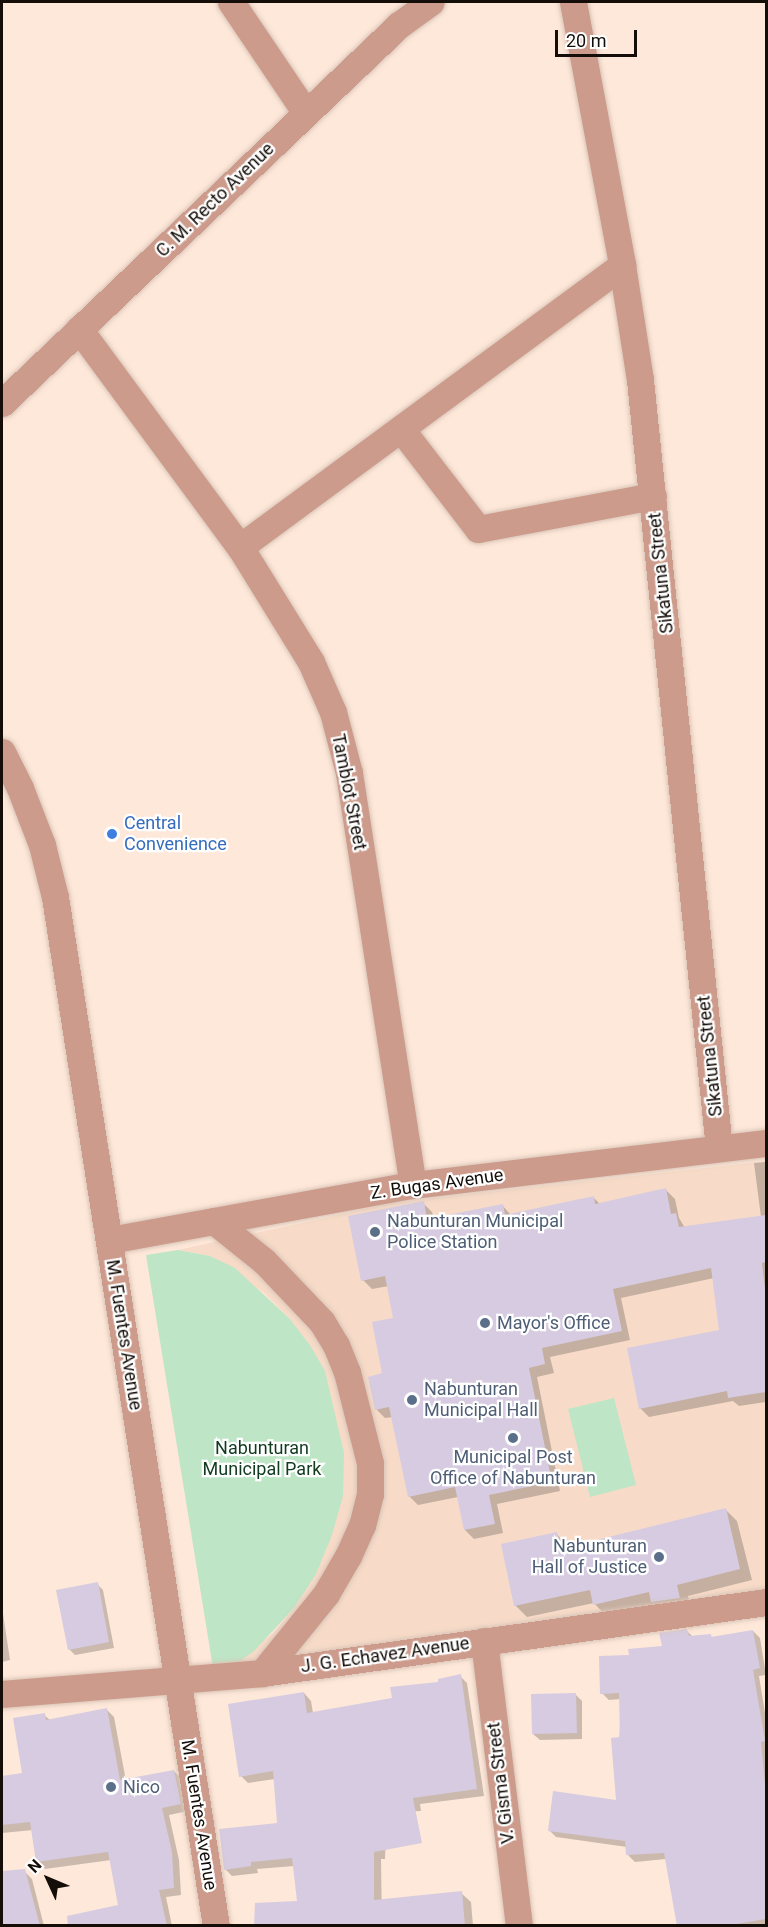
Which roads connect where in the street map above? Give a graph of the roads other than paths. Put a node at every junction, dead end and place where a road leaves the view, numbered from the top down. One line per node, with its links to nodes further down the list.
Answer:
1 (231, 2): 4 (street)
2 (431, 2): 4 (street, C. M. Recto Avenue)
3 (573, 2): 5 (street, Sikatuna Street)
4 (306, 114): 6 (street, C. M. Recto Avenue)
5 (622, 265): 8 (street); 9 (street, Sikatuna Street)
6 (79, 329): 7 (street, C. M. Recto Avenue); 10 (street, Tamblot Street)
7 (2, 403)
8 (401, 429): 9 (street); 10 (street)
9 (653, 496): 13 (street, Sikatuna Street)
10 (240, 547): 14 (street, Tamblot Street)
11 (2, 752): 16 (street, M. Fuentes Avenue)
12 (766, 1143): 13 (street, Z. Bugas Avenue)
13 (719, 1148): 14 (street, Z. Bugas Avenue)
14 (413, 1185): 15 (street, Z. Bugas Avenue)
15 (214, 1221): 16 (street, Z. Bugas Avenue); 19 (street)
16 (109, 1240): 20 (street, M. Fuentes Avenue)
17 (766, 1602): 18 (street, J. G. Echavez Avenue)
18 (484, 1641): 19 (street, J. G. Echavez Avenue); 23 (street, V. Gisma Street)
19 (262, 1673): 20 (street, J. G. Echavez Avenue)
20 (178, 1681): 21 (street, J. G. Echavez Avenue); 22 (street, M. Fuentes Avenue)
21 (2, 1694)
22 (216, 1926)
23 (519, 1926)

